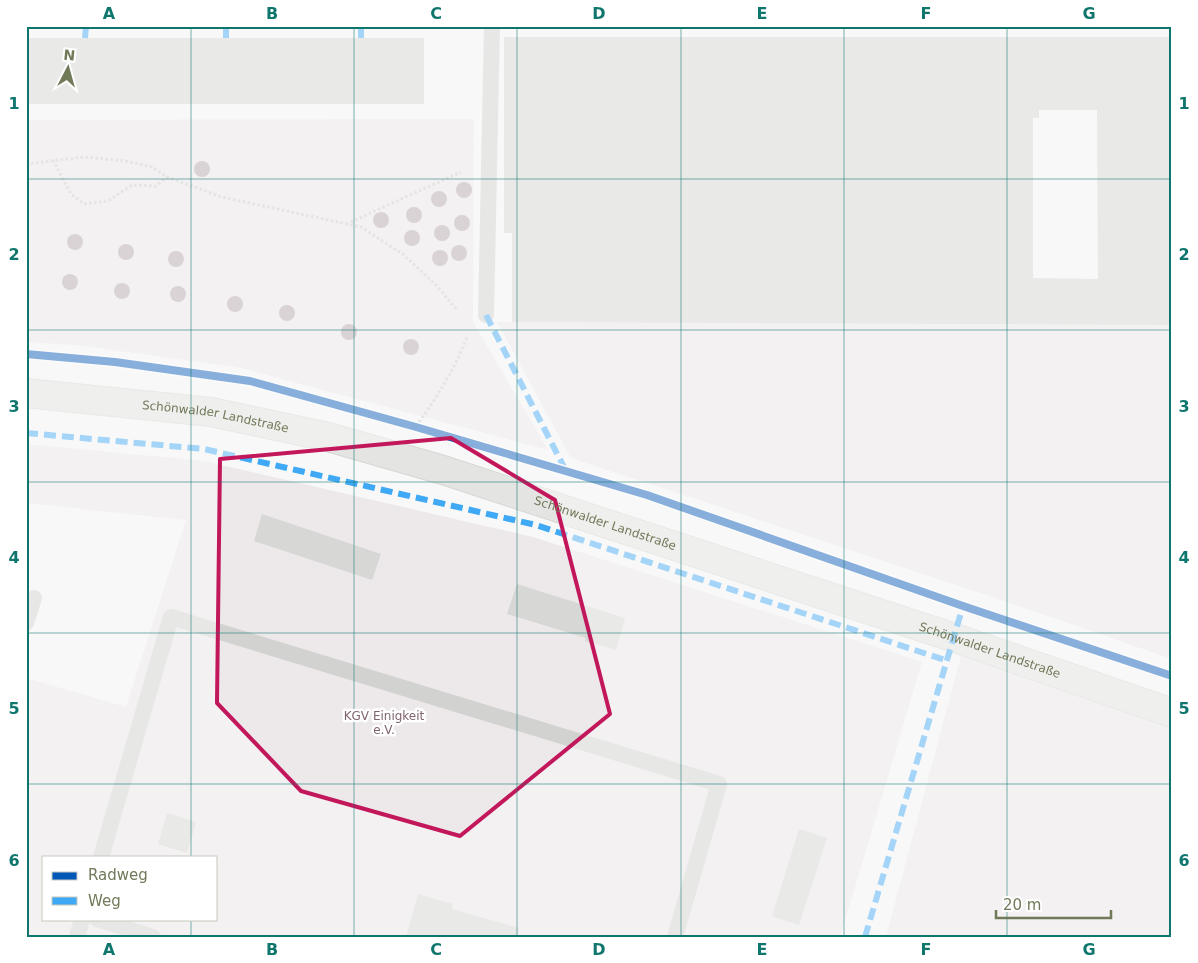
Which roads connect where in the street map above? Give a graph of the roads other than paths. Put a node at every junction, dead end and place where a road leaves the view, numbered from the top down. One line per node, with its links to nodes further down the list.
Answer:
1 (492, 26): 2 (lane)
2 (486, 315)
3 (26, 393): 6 (main road, Schönwalder Landstraße)
4 (34, 598): 5 (lane)
5 (26, 623)
6 (1172, 713)
7 (101, 856): 12 (lane)
8 (82, 920): 10 (lane)
9 (100, 920): 11 (lane)
10 (77, 937)
11 (153, 937)
12 (675, 937)

